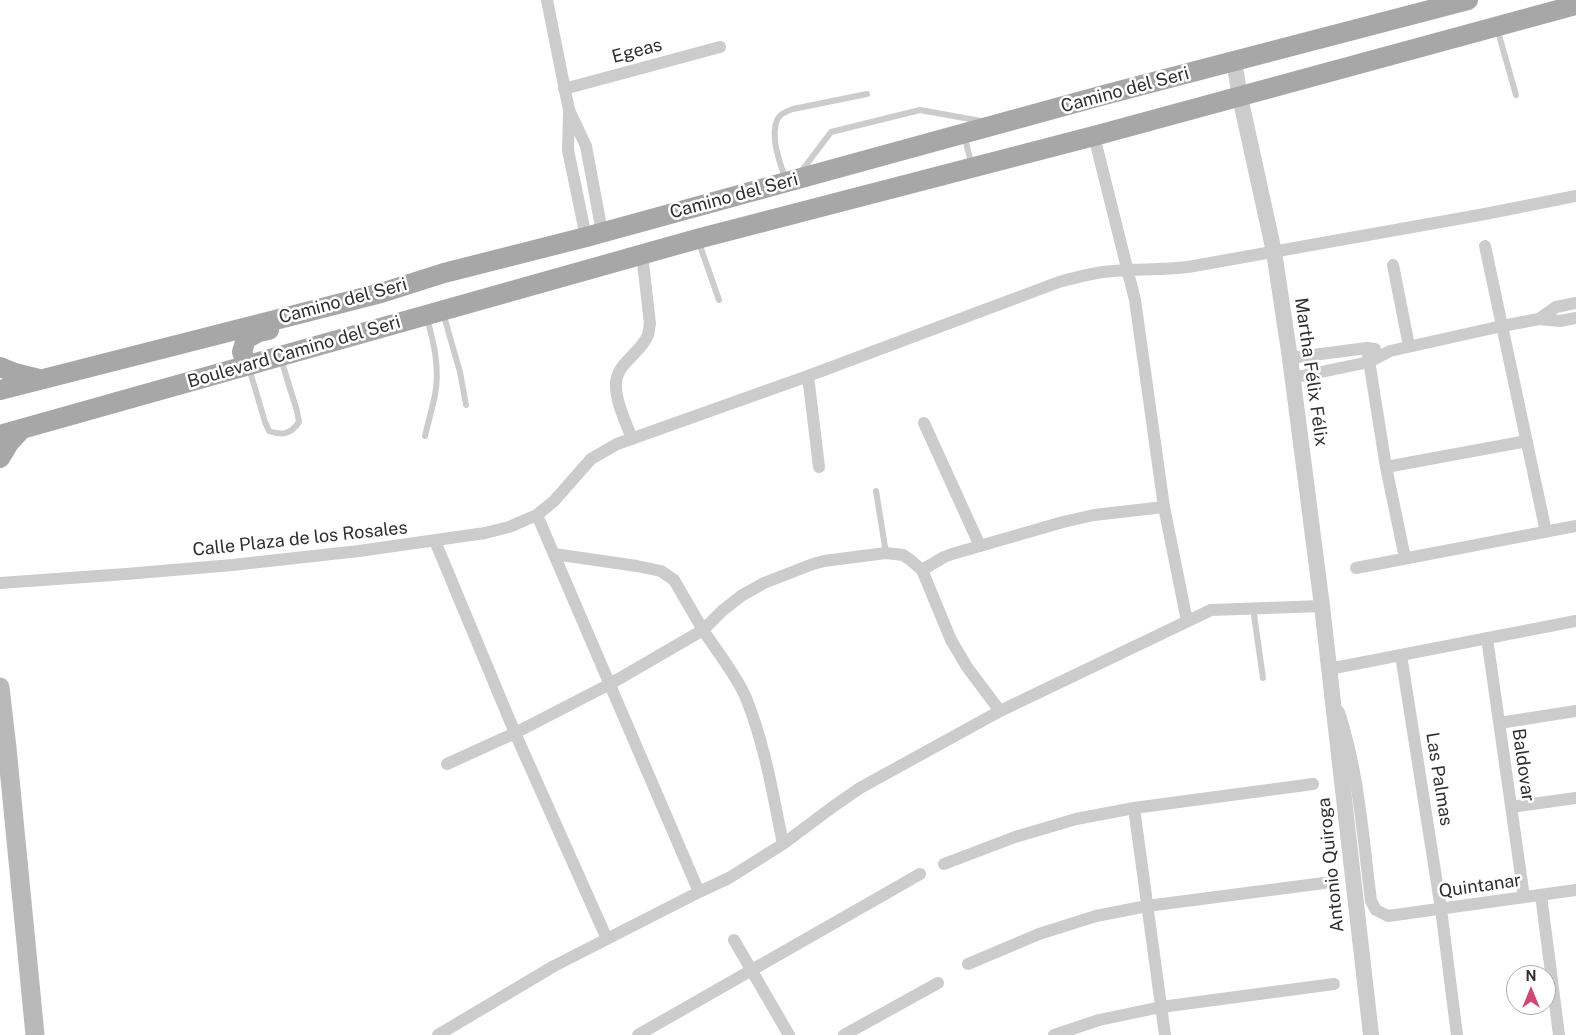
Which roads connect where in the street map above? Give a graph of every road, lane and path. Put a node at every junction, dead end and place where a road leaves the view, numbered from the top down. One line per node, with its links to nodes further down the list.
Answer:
1 (547, 0): 7 (street)
2 (1468, 0): 6 (main road, Camino del Seri)
3 (1576, 5): 4 (main road, Camino del Seri)
4 (1497, 26): 9 (lane); 10 (main road, Camino del Seri)
5 (720, 47): 7 (street, Egeas)
6 (1234, 60): 10 (street, Martha Félix Félix); 12 (main road, Camino del Seri)
7 (564, 89): 11 (street)
8 (867, 94): 18 (lane)
9 (1516, 95)
10 (1240, 97): 14 (main road, Camino del Seri); 23 (street, Martha Félix Félix)
11 (569, 110): 15 (street); 16 (street)
12 (997, 124): 13 (main road, Camino del Seri); 18 (lane)
13 (964, 134): 17 (lane); 18 (main road, Camino del Seri)
14 (1094, 136): 17 (main road, Camino del Seri); 27 (street)
15 (586, 146): 16 (street); 20 (street)
16 (568, 150): 20 (street)
17 (972, 167): 21 (main road, Camino del Seri)
18 (791, 180): 20 (main road, Camino del Seri)
19 (1576, 196): 23 (street, Calle Plaza de los Rosales)
20 (594, 234): 28 (main road, Camino del Seri)
21 (698, 239): 24 (main road, Camino del Seri); 29 (lane)
22 (1485, 246): 34 (street)
23 (1274, 252): 27 (street, Calle Plaza de los Rosales); 39 (street, Martha Félix Félix)
24 (642, 254): 26 (main road, Camino del Seri); 52 (street)
25 (1392, 265): 35 (street)
26 (588, 269): 31 (main road, Boulevard Camino del Seri)
27 (1126, 270): 43 (street, Calle Plaza de los Rosales); 58 (street)
28 (381, 292): 41 (main road); 45 (main road, Camino del Seri)
29 (719, 300)
30 (1576, 303): 33 (street)
31 (434, 312): 38 (main road, Boulevard Camino del Seri); 47 (lane); 51 (lane)
32 (1576, 318): 33 (street)
33 (1539, 319): 34 (street)
34 (1502, 326): 35 (street); 53 (street)
35 (1409, 346): 37 (street)
36 (1367, 348): 37 (street); 39 (street); 40 (street)
37 (1390, 351): 40 (street)
38 (280, 356): 41 (main road, Boulevard Camino del Seri); 41 (lane)
39 (1290, 358): 44 (street, Martha Félix Félix)
40 (1369, 362): 44 (street); 56 (street)
41 (247, 365): 49 (main road, Boulevard Camino del Seri)
42 (0, 367): 45 (main road)
43 (808, 376): 52 (street, Calle Plaza de los Rosales); 55 (street)
44 (1292, 378): 70 (street, Martha Félix Félix)
45 (43, 380): 46 (main road, Camino del Seri)
46 (0, 390)
47 (466, 405)
48 (924, 423): 63 (street)
49 (22, 429): 50 (main road, Boulevard Camino del Seri); 54 (main road)
50 (0, 435)
51 (425, 436)
52 (632, 439): 59 (street, Calle Plaza de los Rosales)
53 (1526, 441): 56 (street); 61 (street)
54 (0, 458)
55 (819, 467)
56 (1386, 467): 66 (street)
57 (876, 491): 64 (lane)
58 (1164, 507): 63 (street); 72 (street)
59 (537, 515): 62 (street, Calle Plaza de los Rosales); 65 (street)
60 (1576, 526): 61 (street)
61 (1546, 532): 66 (street)
62 (435, 541): 69 (street, Calle Plaza de los Rosales); 85 (street)
63 (980, 546): 68 (street)
64 (886, 552): 68 (street); 74 (street)
65 (554, 554): 74 (street); 79 (street)
66 (1405, 558): 67 (street)
67 (1356, 568)
68 (922, 570): 82 (street)
69 (0, 583)
70 (1322, 606): 71 (street); 77 (street, Martha Félix Félix)
71 (1253, 608): 72 (street); 78 (lane)
72 (1187, 621): 82 (street)
73 (1576, 621): 75 (street)
74 (702, 630): 79 (street); 91 (street)
75 (1487, 638): 76 (street); 84 (street, Baldovar)
76 (1401, 654): 77 (street); 100 (street, Las Palmas)
77 (1329, 670): 81 (street, Martha Félix Félix)
78 (1263, 678)
79 (610, 684): 85 (street); 96 (street)
80 (0, 687): 108 (main road)
81 (1332, 691): 100 (street, Quintanar); 115 (street, Antonio Quiroga)
82 (1000, 712): 91 (street)
83 (1576, 712): 84 (street)
84 (1499, 722): 89 (street, Baldovar)
85 (515, 733): 86 (street); 101 (street)
86 (447, 764)
87 (1313, 784): 90 (street)
88 (1576, 798): 89 (street)
89 (1511, 807): 98 (street, Baldovar)
90 (1134, 808): 92 (street); 99 (street)
91 (783, 844): 96 (street)
92 (944, 864)
93 (920, 874): 104 (street)
94 (1324, 883): 99 (street)
95 (1576, 890): 97 (street, Quintanar)
96 (699, 892): 101 (street)
97 (1541, 895): 98 (street, Quintanar); 117 (street)
98 (1524, 897): 100 (street, Quintanar)
99 (1147, 906): 103 (street); 107 (street)
100 (1441, 909): 116 (street, Las Palmas)
101 (607, 939): 109 (street)
102 (734, 940): 104 (street)
103 (968, 964)
104 (752, 970): 110 (street); 111 (street)
105 (938, 983): 112 (street)
106 (1334, 984): 107 (street)
107 (1161, 1007): 113 (street); 114 (street)
108 (35, 1035)
109 (438, 1035)
110 (638, 1035)
111 (789, 1035)
112 (844, 1035)
113 (1054, 1035)
114 (1165, 1035)
115 (1372, 1035)
116 (1457, 1035)
117 (1559, 1035)

